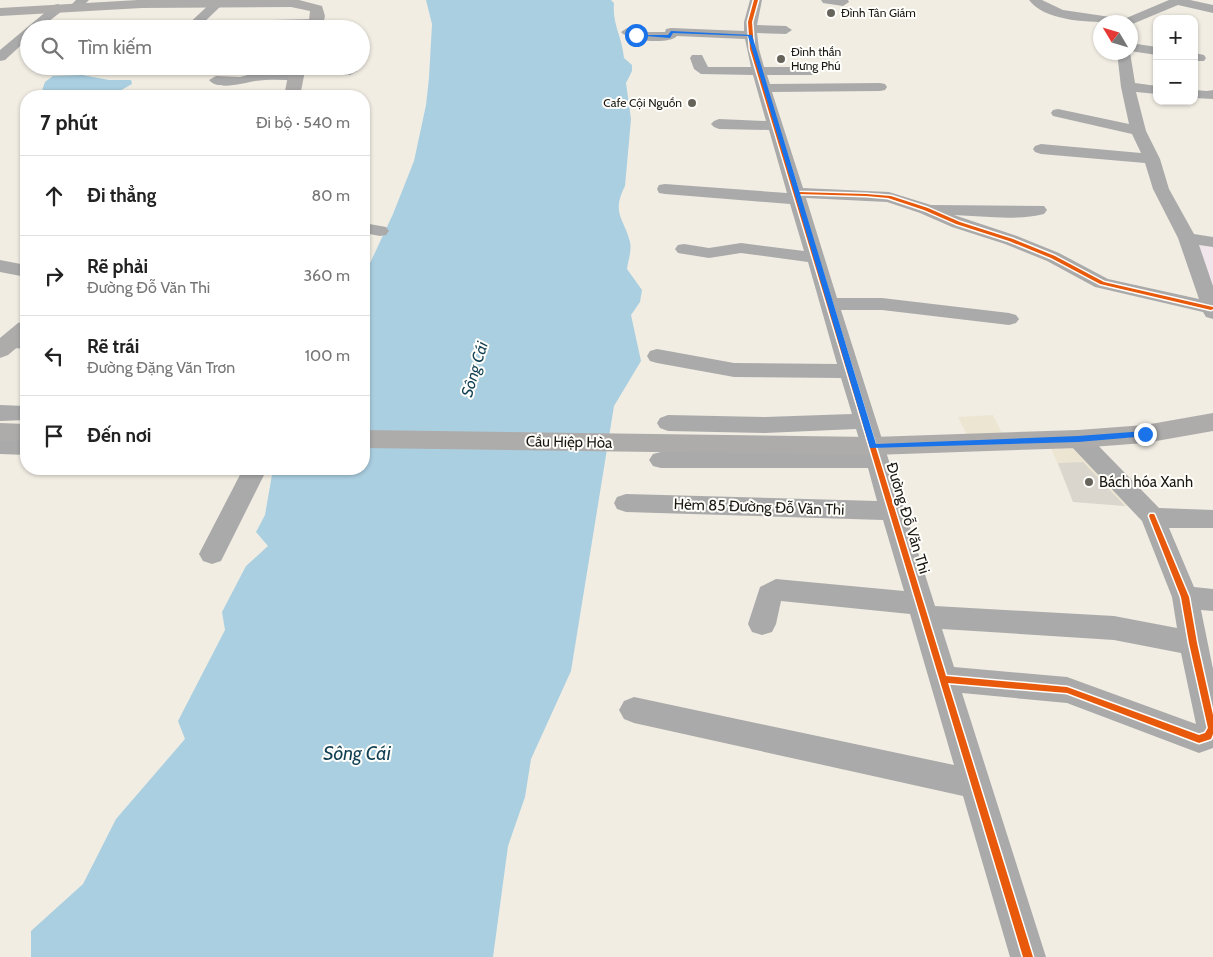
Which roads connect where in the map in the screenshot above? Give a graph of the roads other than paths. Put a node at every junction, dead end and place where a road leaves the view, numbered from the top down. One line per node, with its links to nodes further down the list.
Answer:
1 (756, 0): 21 (street, Đường Đỗ Văn Thi)
2 (827, 0): 7 (street)
3 (1035, 0): 14 (street)
4 (1155, 0): 8 (street)
5 (144, 2): 9 (main road); 10 (main road)
6 (302, 2): 9 (main road); 18 (main road)
7 (843, 2)
8 (1177, 2): 12 (street); 15 (street)
9 (218, 3): 17 (street)
10 (79, 4): 11 (main road)
11 (58, 8): 13 (main road); 16 (street)
12 (1213, 9)
13 (0, 12)
14 (1093, 18)
15 (1138, 18)
16 (43, 20)
17 (199, 20)
18 (316, 20)
19 (786, 30): 21 (street)
20 (627, 32): 21 (street)
21 (750, 32): 32 (street, Đường Đỗ Văn Thi)
22 (20, 39): 25 (street)
23 (1138, 48): 24 (street)
24 (1153, 51)
25 (0, 56)
26 (697, 58): 32 (street)
27 (1125, 60): 34 (street)
28 (814, 71): 32 (street)
29 (269, 75): 31 (street)
30 (296, 75): 35 (main road)
31 (216, 80)
32 (762, 80): 33 (street); 42 (street, Đường Đỗ Văn Thi)
33 (880, 87)
34 (1128, 87): 36 (street); 41 (street)
35 (293, 90)
36 (1153, 90)
37 (1213, 94): 38 (street)
38 (1198, 95)
39 (1058, 113): 41 (street)
40 (719, 124): 42 (street)
41 (1138, 131): 45 (street)
42 (778, 133): 43 (street); 47 (street, Đường Đỗ Văn Thi)
43 (736, 140)
44 (1041, 149): 45 (street)
45 (1152, 159): 50 (street)
46 (666, 189): 47 (street)
47 (797, 196): 48 (street); 53 (street, Đường Đỗ Văn Thi)
48 (926, 209): 49 (street); 57 (street)
49 (1038, 210)
50 (1187, 238): 51 (street); 57 (street)
51 (1213, 242)
52 (684, 250): 53 (street)
53 (816, 258): 56 (street, Đường Đỗ Văn Thi)
54 (0, 266): 55 (street)
55 (20, 270)
56 (830, 304): 58 (street); 60 (street, Đường Đỗ Văn Thi)
57 (1212, 310)
58 (1009, 319)
59 (657, 356): 60 (street)
60 (850, 371): 69 (street, Đường Đỗ Văn Thi)
61 (0, 413): 62 (street)
62 (20, 413)
63 (1213, 422): 68 (main road, Cầu Hiệp Hòa)
64 (668, 423): 69 (street)
65 (0, 432): 66 (main road)
66 (20, 433)
67 (370, 439): 69 (main road, Cầu Hiệp Hòa)
68 (1078, 439): 69 (main road, Cầu Hiệp Hòa); 76 (street)
69 (872, 442): 72 (street); 75 (street, Đường Đỗ Văn Thi)
70 (0, 446): 71 (street)
71 (20, 447)
72 (661, 460)
73 (252, 475): 78 (street)
74 (626, 503): 75 (street, Hẻm 85 Đường Đỗ Văn Thi)
75 (893, 511): 81 (street, Đường Đỗ Văn Thi)
76 (1152, 516): 77 (street); 79 (street)
77 (1213, 519)
78 (212, 554)
79 (1185, 597): 80 (street); 83 (street)
80 (1213, 600)
81 (923, 611): 82 (street); 83 (street); 84 (street, Đường Đỗ Văn Thi)
82 (762, 624)
83 (1193, 643): 84 (street)
84 (944, 679): 86 (street, Đường Đỗ Văn Thi)
85 (634, 710): 86 (street)
86 (976, 784): 87 (street, Đường Đỗ Văn Thi)
87 (1028, 957)

